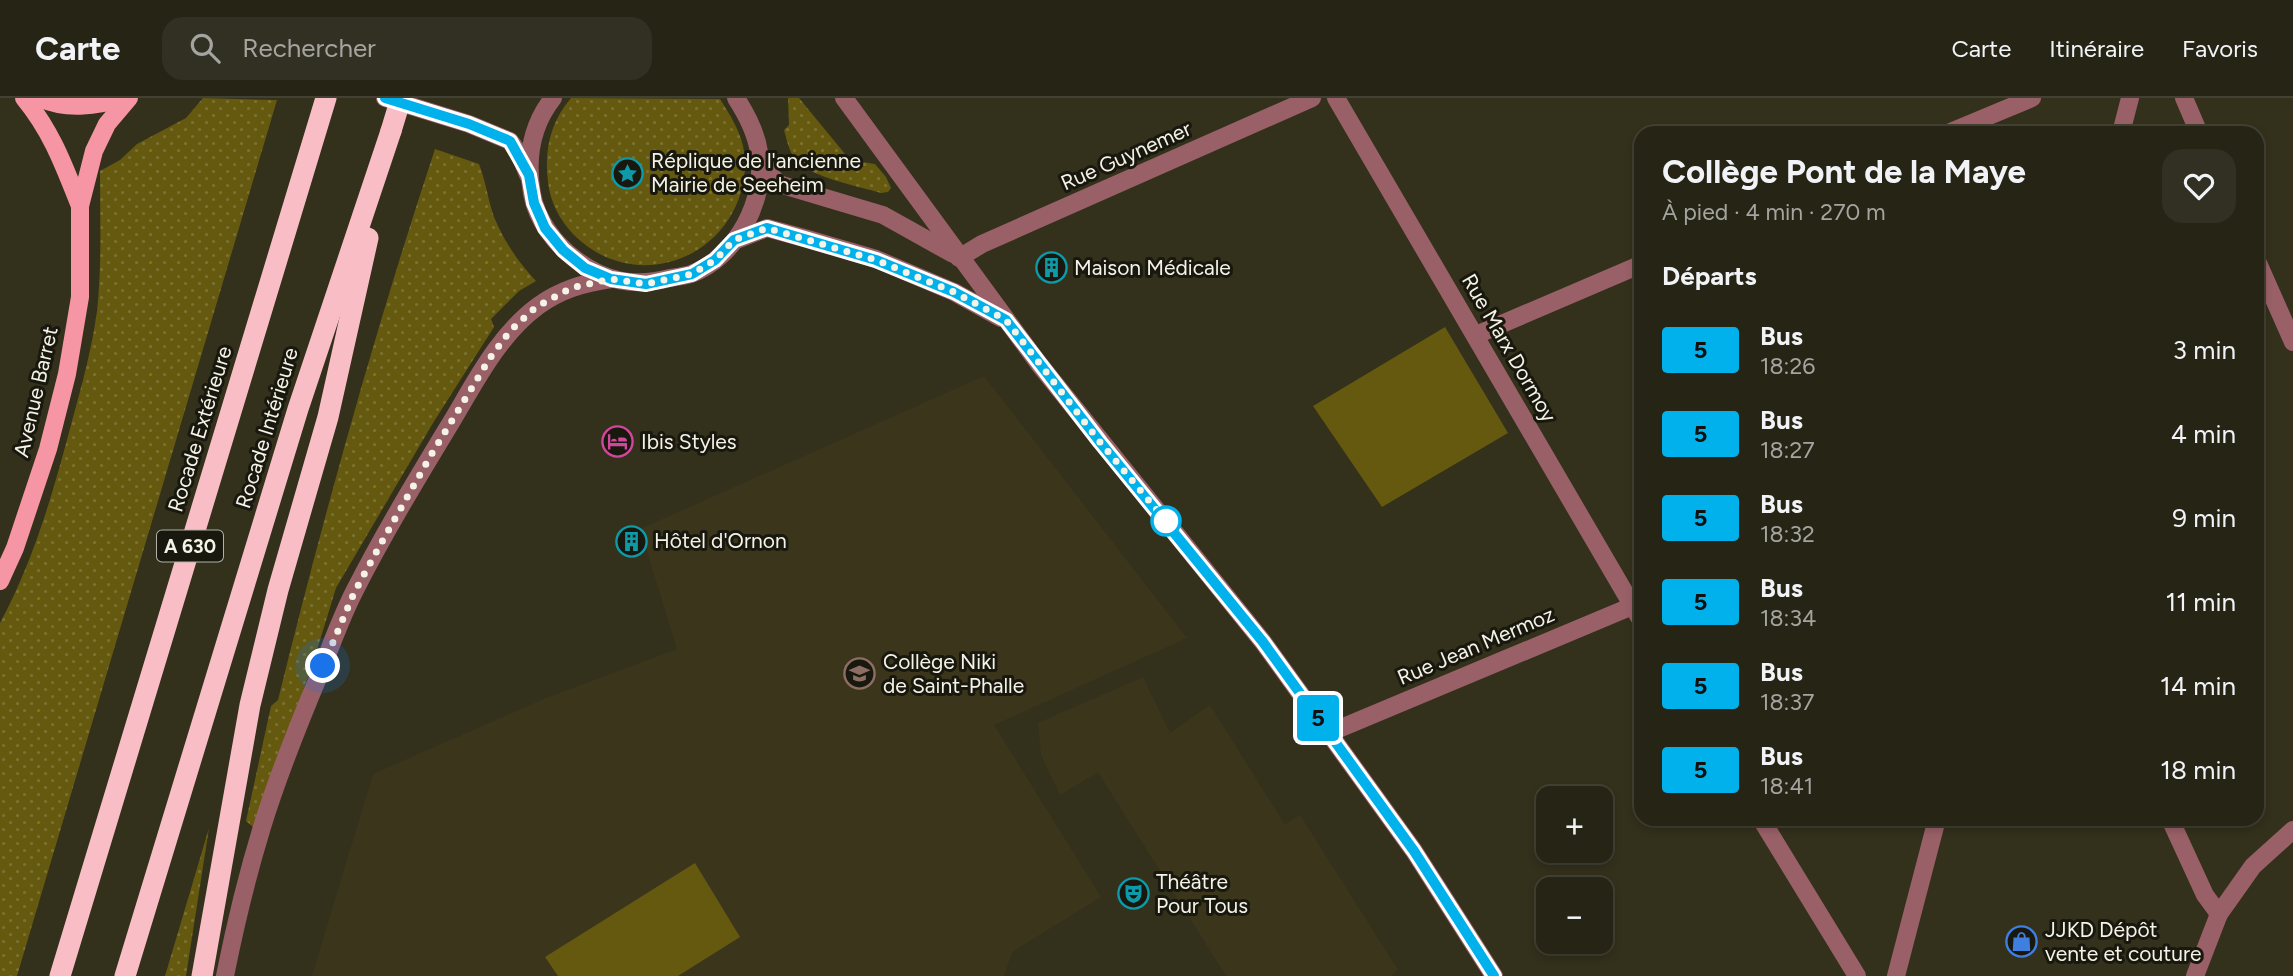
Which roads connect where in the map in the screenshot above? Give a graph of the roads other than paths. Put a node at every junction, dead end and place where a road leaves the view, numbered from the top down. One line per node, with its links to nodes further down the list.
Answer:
1 (24, 98): 22 (main road, Avenue Barret)
2 (40, 98): 3 (main road)
3 (128, 98): 22 (main road, Avenue Barret)
4 (385, 98): 21 (street)
5 (401, 98): 19 (highway, Rocade Intérieure / A 630, bridge)
6 (553, 98): 21 (street)
7 (736, 98): 20 (street)
8 (844, 98): 24 (street)
9 (1312, 98): 24 (street, Rue Guynemer)
10 (1336, 98): 29 (street, Rue Marx Dormoy)
11 (2032, 98): 14 (street)
12 (2130, 98): 17 (street)
13 (2184, 98): 18 (street)
14 (2005, 104): 16 (street)
15 (324, 107): 40 (highway, Rocade Extérieure / A 630)
16 (1962, 126)
17 (2123, 126)
18 (2196, 126)
19 (391, 131): 41 (highway, Rocade Intérieure / A 630); 42 (highway)
20 (759, 152): 23 (street); 24 (street)
21 (529, 175): 27 (street)
22 (80, 206): 31 (main road, Avenue Barret)
23 (734, 240): 27 (street); 28 (street)
24 (959, 258): 28 (street)
25 (1634, 267): 29 (street)
26 (2264, 276): 30 (street)
27 (611, 279): 43 (street)
28 (1006, 320): 34 (street)
29 (1475, 335): 32 (street, Rue Marx Dormoy)
30 (2293, 342)
31 (0, 582)
32 (1634, 599)
33 (1634, 605): 34 (street, Rue Jean Mermoz)
34 (1329, 733): 44 (street)
35 (1765, 826): 45 (street)
36 (1935, 826): 46 (street)
37 (2173, 826): 39 (street)
38 (2293, 830): 39 (street)
39 (2219, 914): 47 (street)
40 (60, 976)
41 (125, 976)
42 (202, 976)
43 (225, 976)
44 (1494, 976)
45 (1857, 976)
46 (1896, 976)
47 (2195, 976)

